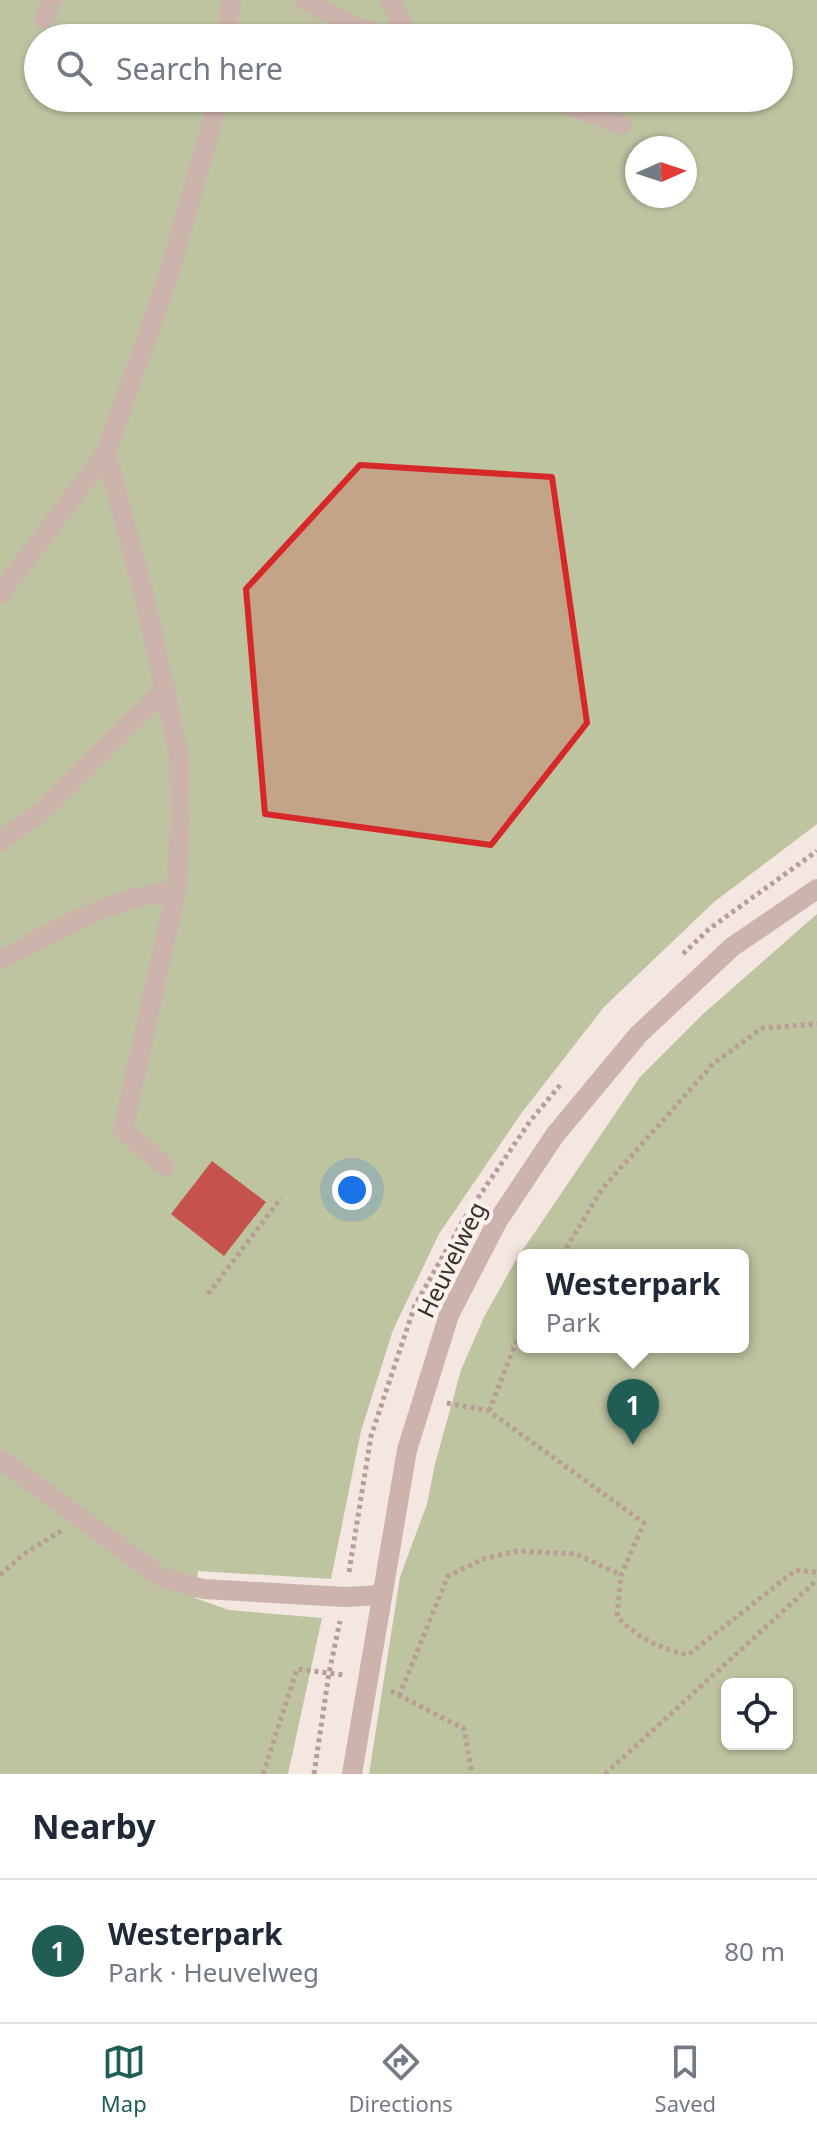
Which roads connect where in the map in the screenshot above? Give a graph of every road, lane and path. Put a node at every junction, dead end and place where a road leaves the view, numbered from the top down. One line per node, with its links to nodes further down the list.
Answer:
1 (53, 0): 5 (street)
2 (231, 0): 6 (street)
3 (304, 0): 7 (street)
4 (390, 0): 8 (street)
5 (44, 19)
6 (228, 24)
7 (350, 24)
8 (402, 24)
9 (215, 112): 12 (street)
10 (587, 112): 11 (street)
11 (622, 125)
12 (106, 453): 13 (street); 14 (street)
13 (0, 594)
14 (166, 688): 15 (street); 17 (street)
15 (0, 841)
16 (817, 889): 25 (street, Heuvelweg)
17 (176, 891): 18 (street); 20 (street)
18 (0, 960)
19 (817, 1024): 22 (path)
20 (165, 1166)
21 (281, 1198): 23 (path)
22 (566, 1249)
23 (208, 1294)
24 (517, 1340): 26 (path)
25 (423, 1399): 26 (path); 33 (street, Heuvelweg)
26 (489, 1411): 31 (path)
27 (0, 1459): 28 (street)
28 (80, 1519): 30 (path); 33 (street)
29 (817, 1572): 31 (path)
30 (0, 1575)
31 (621, 1575): 36 (path)
32 (817, 1580): 41 (path)
33 (381, 1595): 35 (street, Heuvelweg)
34 (329, 1673): 35 (path); 37 (path); 38 (path)
35 (367, 1678): 36 (path); 39 (street, Heuvelweg)
36 (399, 1696): 40 (path)
37 (263, 1774)
38 (314, 1774)
39 (352, 1774)
40 (472, 1774)
41 (605, 1774)

